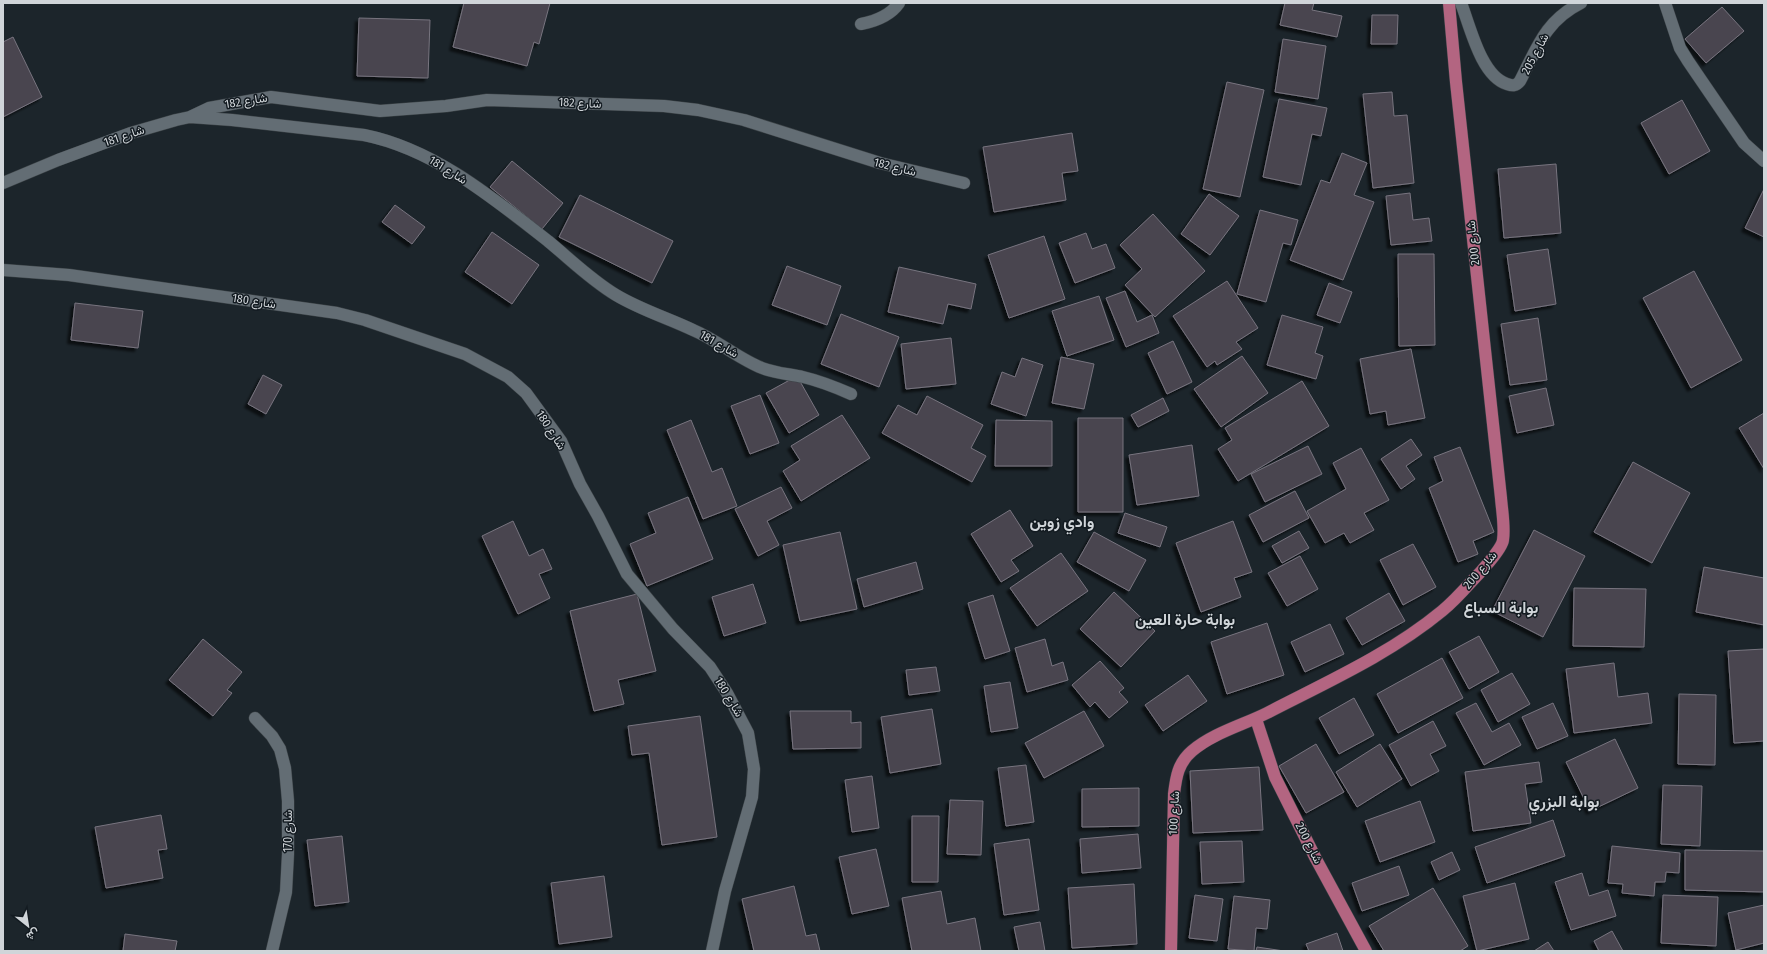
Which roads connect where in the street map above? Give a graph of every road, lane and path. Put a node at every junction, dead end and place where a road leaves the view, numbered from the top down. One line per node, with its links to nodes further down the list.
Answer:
1 (899, 3): 6 (street)
2 (1449, 3): 14 (main road, شارع 200)
3 (1461, 3): 4 (street, شارع 205)
4 (1581, 3)
5 (1666, 3): 8 (street)
6 (861, 24)
7 (190, 117): 9 (street, شارع 182); 10 (street, شارع 181); 12 (street, شارع 181)
8 (1764, 161)
9 (964, 183)
10 (3, 184)
11 (3, 270): 16 (street, شارع 180)
12 (851, 394)
13 (255, 718): 15 (street, شارع 170)
14 (1256, 719): 17 (main road, شارع 100); 18 (main road, شارع 200)
15 (272, 951)
16 (712, 951)
17 (1171, 951)
18 (1366, 951)

